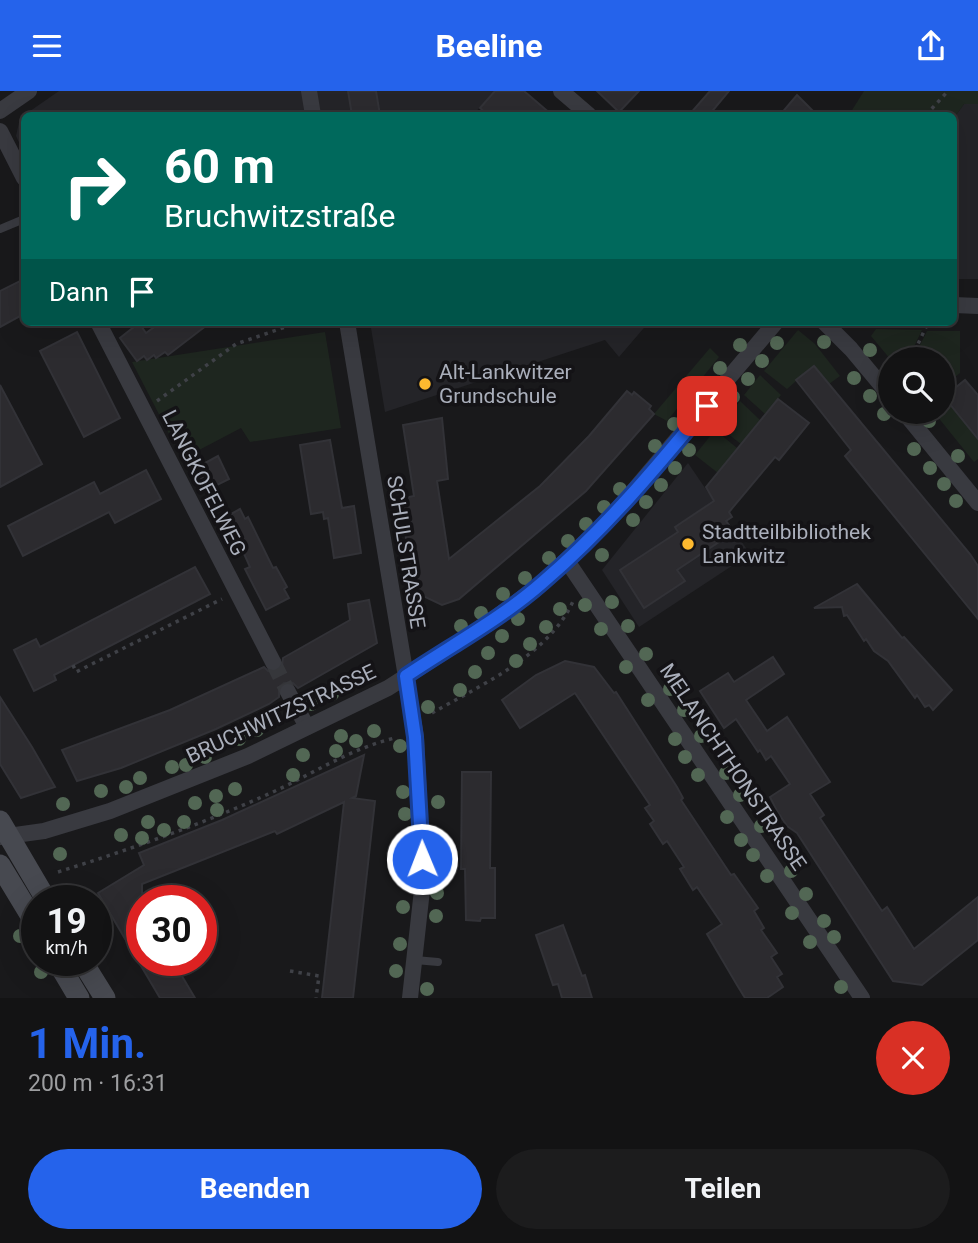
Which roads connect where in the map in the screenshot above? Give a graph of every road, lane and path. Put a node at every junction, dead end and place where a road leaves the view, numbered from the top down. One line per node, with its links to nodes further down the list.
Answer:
1 (29, 91): 5 (street)
2 (309, 91): 6 (street)
3 (561, 91): 7 (street)
4 (948, 91): 8 (path)
5 (0, 111)
6 (312, 112)
7 (586, 112)
8 (929, 112)
9 (0, 131): 10 (street)
10 (21, 172)
11 (21, 220): 12 (lane)
12 (0, 229)
13 (957, 305): 14 (street)
14 (978, 306)
15 (100, 326): 29 (street, LANGKOFELWEG)
16 (288, 326): 23 (path)
17 (348, 326): 31 (street, SCHULSTRASSE)
18 (773, 326): 26 (street, BRUCHWITZSTRASSE)
19 (828, 326): 22 (street)
20 (926, 327): 21 (path)
21 (917, 347)
22 (878, 381)
23 (152, 405)
24 (914, 424): 25 (street)
25 (978, 503)
26 (567, 561): 31 (street, BRUCHWITZSTRASSE); 50 (street, MELANCHTHONSTRASSE)
27 (227, 596): 30 (path)
28 (575, 597): 33 (path)
29 (273, 662)
30 (73, 666)
31 (406, 676): 34 (street, BRUCHWITZSTRASSE); 41 (street, SCHULSTRASSE)
32 (288, 692): 34 (street)
33 (432, 713)
34 (307, 727): 36 (street, BRUCHWITZSTRASSE)
35 (395, 738): 38 (path)
36 (3, 832): 39 (main road)
37 (0, 865): 40 (main road)
38 (58, 872)
39 (37, 885)
40 (21, 900)
41 (415, 960): 42 (lane); 49 (street, SCHULSTRASSE)
42 (438, 962)
43 (290, 971): 48 (path)
44 (66, 976): 46 (main road)
45 (91, 976): 47 (main road)
46 (79, 998)
47 (105, 998)
48 (316, 998)
49 (410, 998)
50 (862, 998)

